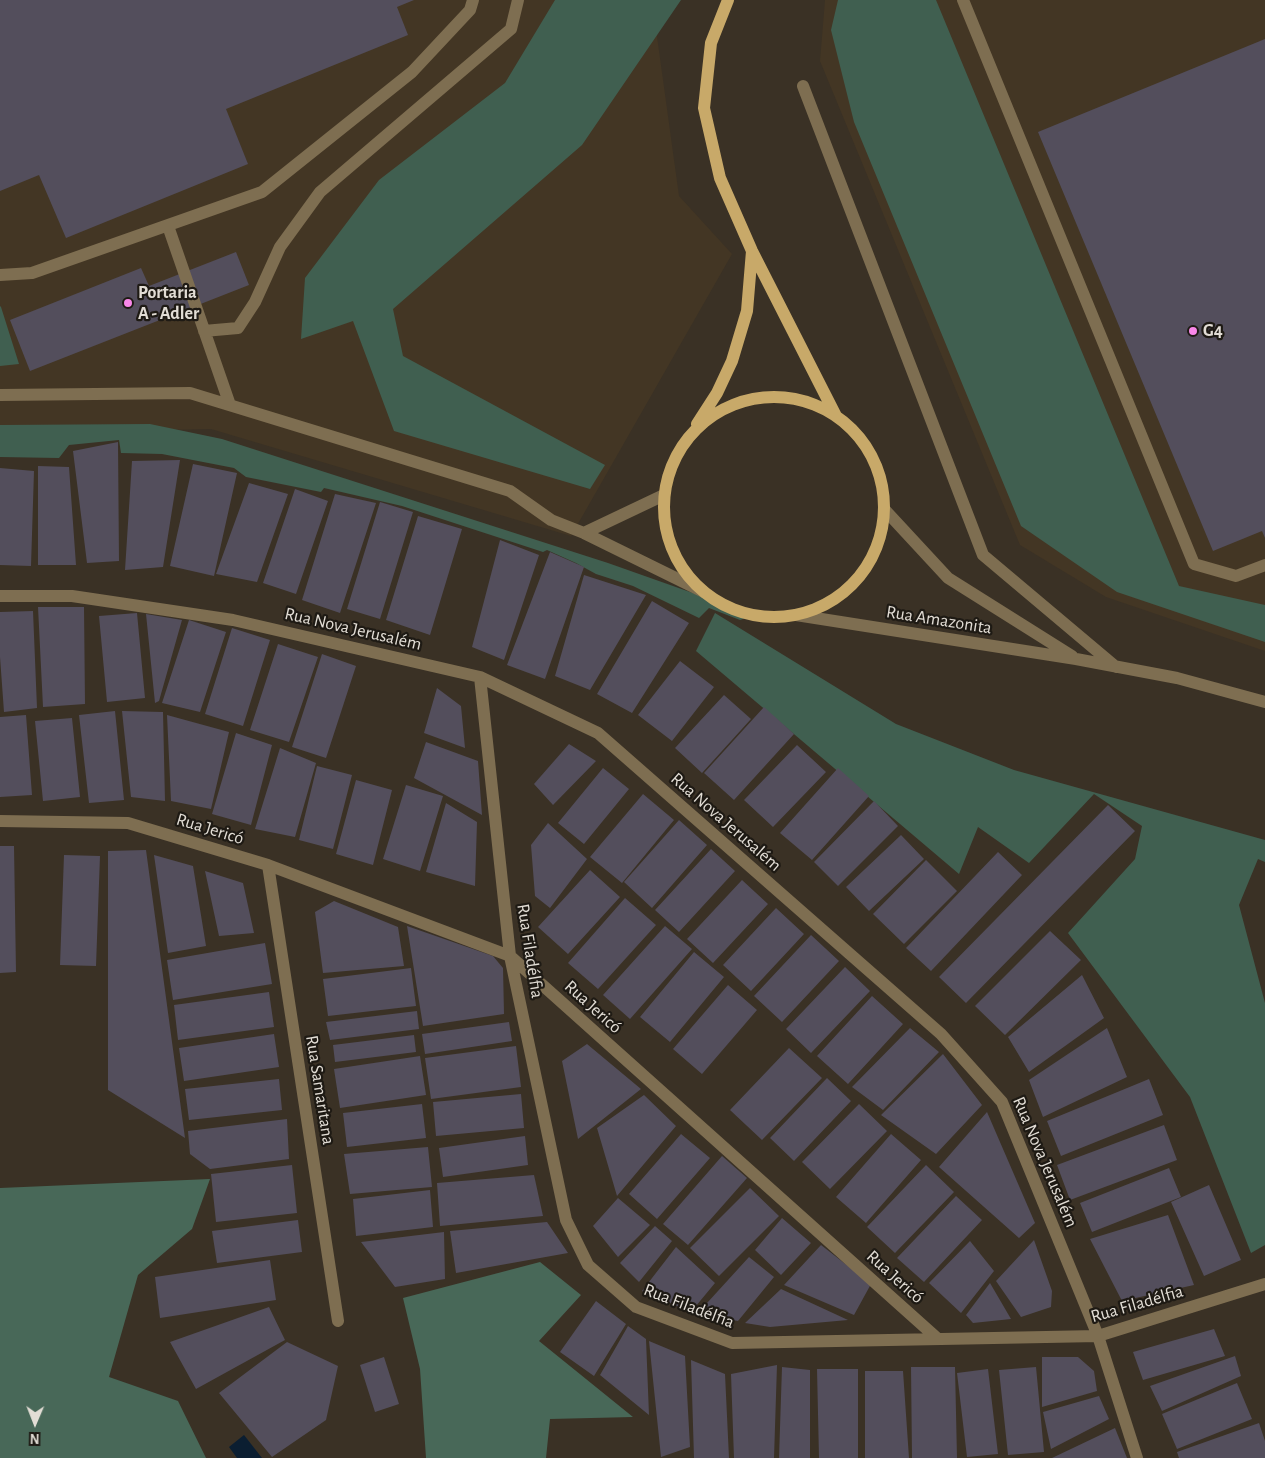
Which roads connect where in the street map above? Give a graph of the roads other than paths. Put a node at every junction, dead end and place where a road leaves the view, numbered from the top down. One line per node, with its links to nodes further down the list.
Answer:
1 (473, 0): 6 (street)
2 (518, 0): 9 (street)
3 (728, 0): 7 (main road, Rua Amazonita)
4 (963, 0): 17 (street)
5 (803, 86): 22 (street)
6 (168, 226): 8 (street); 9 (street)
7 (752, 251): 12 (main road, Rua Amazonita); 13 (main road, Rua Amazonita)
8 (0, 275)
9 (204, 331): 11 (street)
10 (0, 396): 11 (street, Rua Amazonita)
11 (230, 405): 16 (street, Rua Amazonita)
12 (836, 416): 13 (main road, Rua Amazonita); 15 (main road, Rua Amazonita)
13 (679, 450): 14 (main road, Rua Amazonita)
14 (664, 495): 16 (street); 18 (main road, Rua Amazonita)
15 (885, 510): 20 (main road, Rua Amazonita); 21 (street, Rua Amazonita)
16 (584, 532): 18 (street, Rua Amazonita)
17 (1265, 565)
18 (704, 592): 20 (main road, Rua Amazonita)
19 (0, 596): 23 (street, Rua Nova Jerusalém)
20 (796, 615): 21 (street, Rua Amazonita)
21 (1076, 659): 22 (street, Rua Amazonita)
22 (1116, 667): 24 (street, Rua Amazonita)
23 (480, 677): 27 (street, Rua Filadélfia); 30 (street, Rua Nova Jerusalém)
24 (1265, 702)
25 (0, 821): 26 (street, Rua Jericó)
26 (268, 865): 27 (street, Rua Jericó); 29 (street, Rua Samaritana)
27 (510, 956): 31 (street, Rua Jericó); 31 (street, Rua Filadélfia)
28 (1265, 1284): 30 (street, Rua Filadélfia)
29 (338, 1321)
30 (1098, 1336): 31 (street, Rua Filadélfia); 32 (street, Rua Nova Jerusalém)
31 (938, 1339)
32 (1137, 1458)

